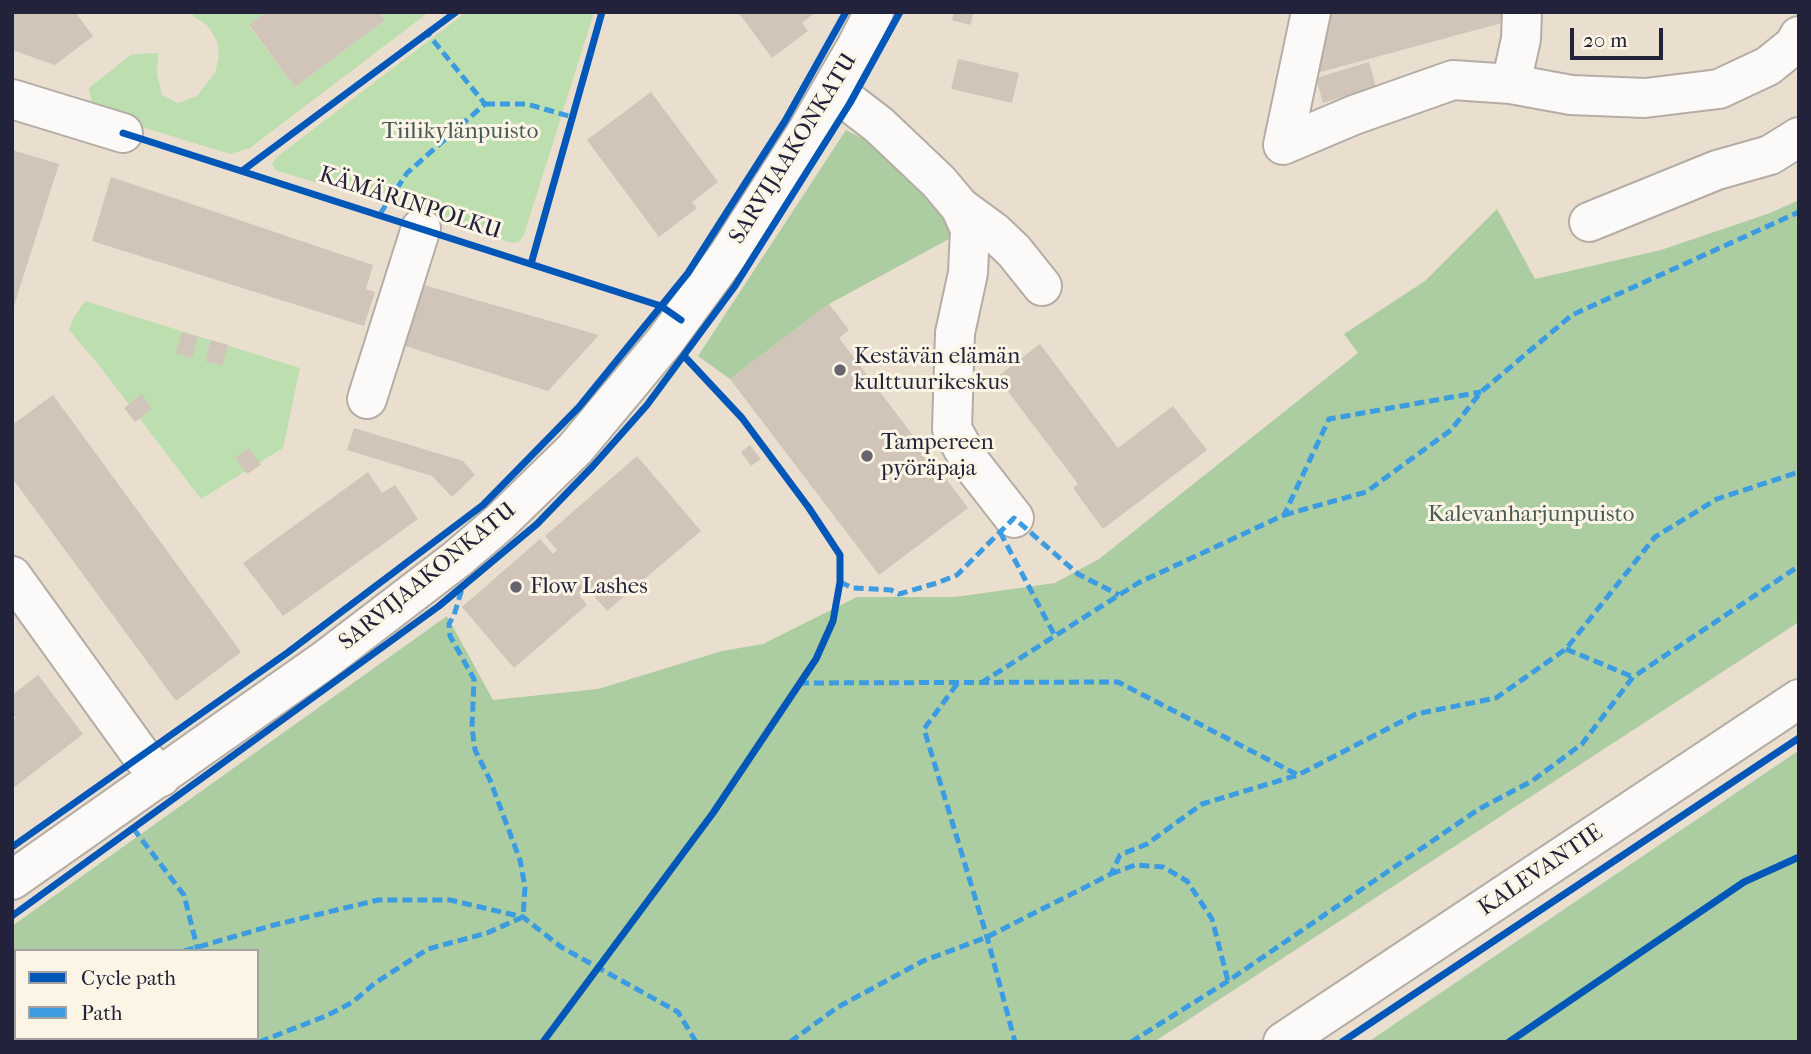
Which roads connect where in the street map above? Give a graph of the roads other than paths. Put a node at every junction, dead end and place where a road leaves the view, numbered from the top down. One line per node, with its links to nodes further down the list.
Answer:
1 (874, 12): 6 (street, SARVIJAAKONKATU)
2 (1311, 12): 5 (street)
3 (1522, 12): 5 (street)
4 (1799, 36): 5 (street)
5 (1511, 84)
6 (832, 89): 10 (street); 18 (street, SARVIJAAKONKATU)
7 (12, 99): 8 (street)
8 (123, 133)
9 (1799, 137): 11 (street)
10 (960, 207): 13 (street); 15 (street)
11 (1589, 222)
12 (421, 228): 14 (street)
13 (1042, 286)
14 (368, 399)
15 (1014, 518)
16 (12, 576): 18 (street)
17 (1799, 699): 20 (street, KALEVANTIE)
18 (161, 777): 19 (street, SARVIJAAKONKATU)
19 (12, 880)
20 (1283, 1042)

